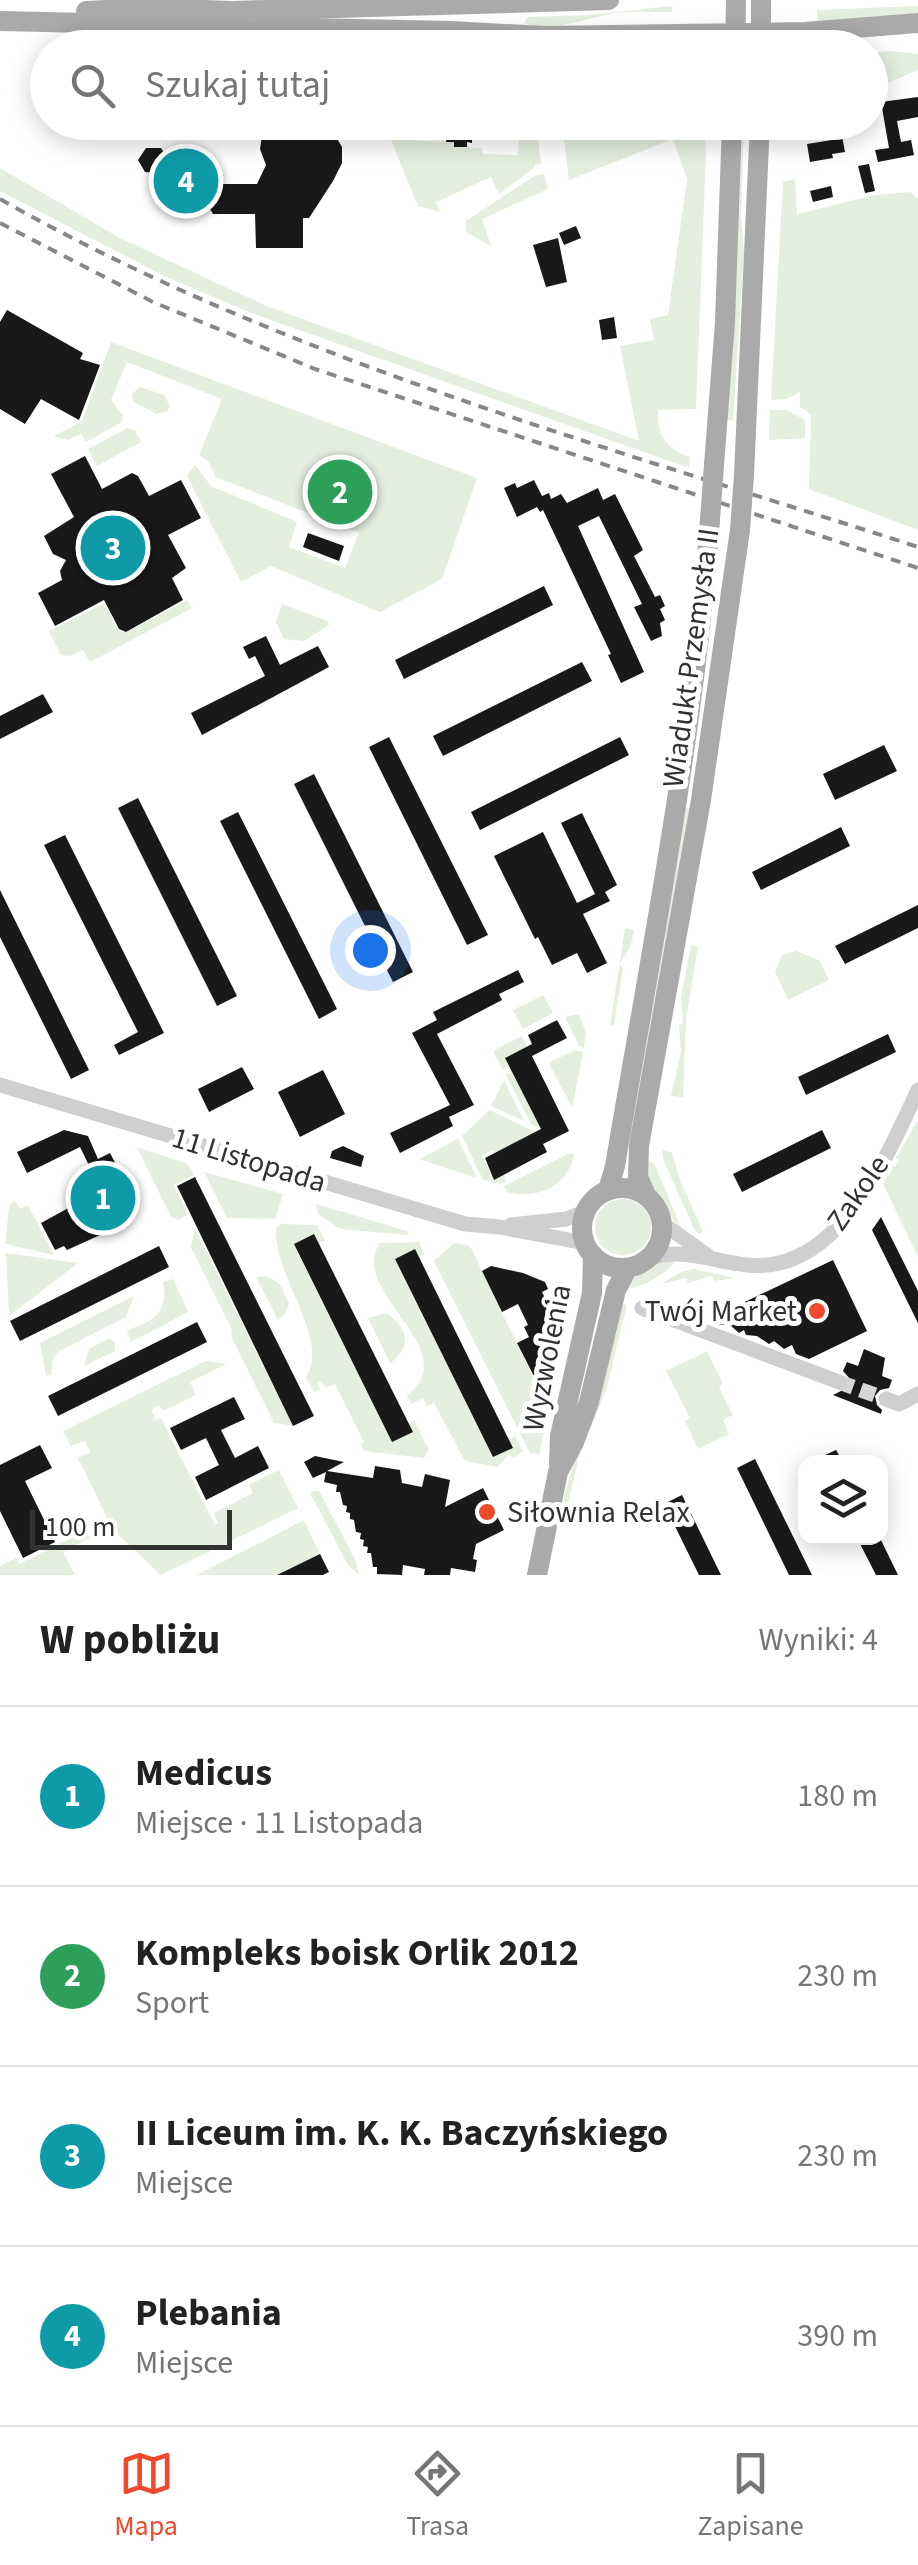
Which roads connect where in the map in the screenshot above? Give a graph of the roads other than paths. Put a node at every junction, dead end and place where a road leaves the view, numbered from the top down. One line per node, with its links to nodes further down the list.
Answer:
1 (608, 0): 4 (main road)
2 (736, 0): 8 (main road)
3 (760, 0): 9 (main road)
4 (273, 12): 5 (main road); 7 (main road)
5 (0, 18)
6 (918, 23): 10 (main road)
7 (476, 30)
8 (735, 30)
9 (761, 30)
10 (853, 30)
11 (731, 140): 15 (main road, Wiadukt Przemysła II, bridge)
12 (759, 140): 16 (main road, Wiadukt Przemysła II, bridge)
13 (0, 1085): 19 (street, 11 Listopada)
14 (918, 1090): 21 (street, Zakole)
15 (608, 1190): 16 (main road); 17 (main road)
16 (646, 1195): 18 (main road)
17 (585, 1212): 19 (street, 11 Listopada); 20 (main road)
18 (662, 1223): 21 (street, Zakole); 22 (main road)
19 (500, 1227): 20 (street, 11 Listopada)
20 (589, 1249): 23 (main road); 28 (main road, Wyzwolenia)
21 (710, 1257): 22 (street, Zakole)
22 (649, 1259): 23 (main road)
23 (627, 1268): 28 (main road, Wyzwolenia)
24 (642, 1308): 25 (street)
25 (839, 1382)
26 (918, 1394): 27 (street)
27 (886, 1399)
28 (558, 1472): 29 (main road, Wyzwolenia)
29 (537, 1575)

